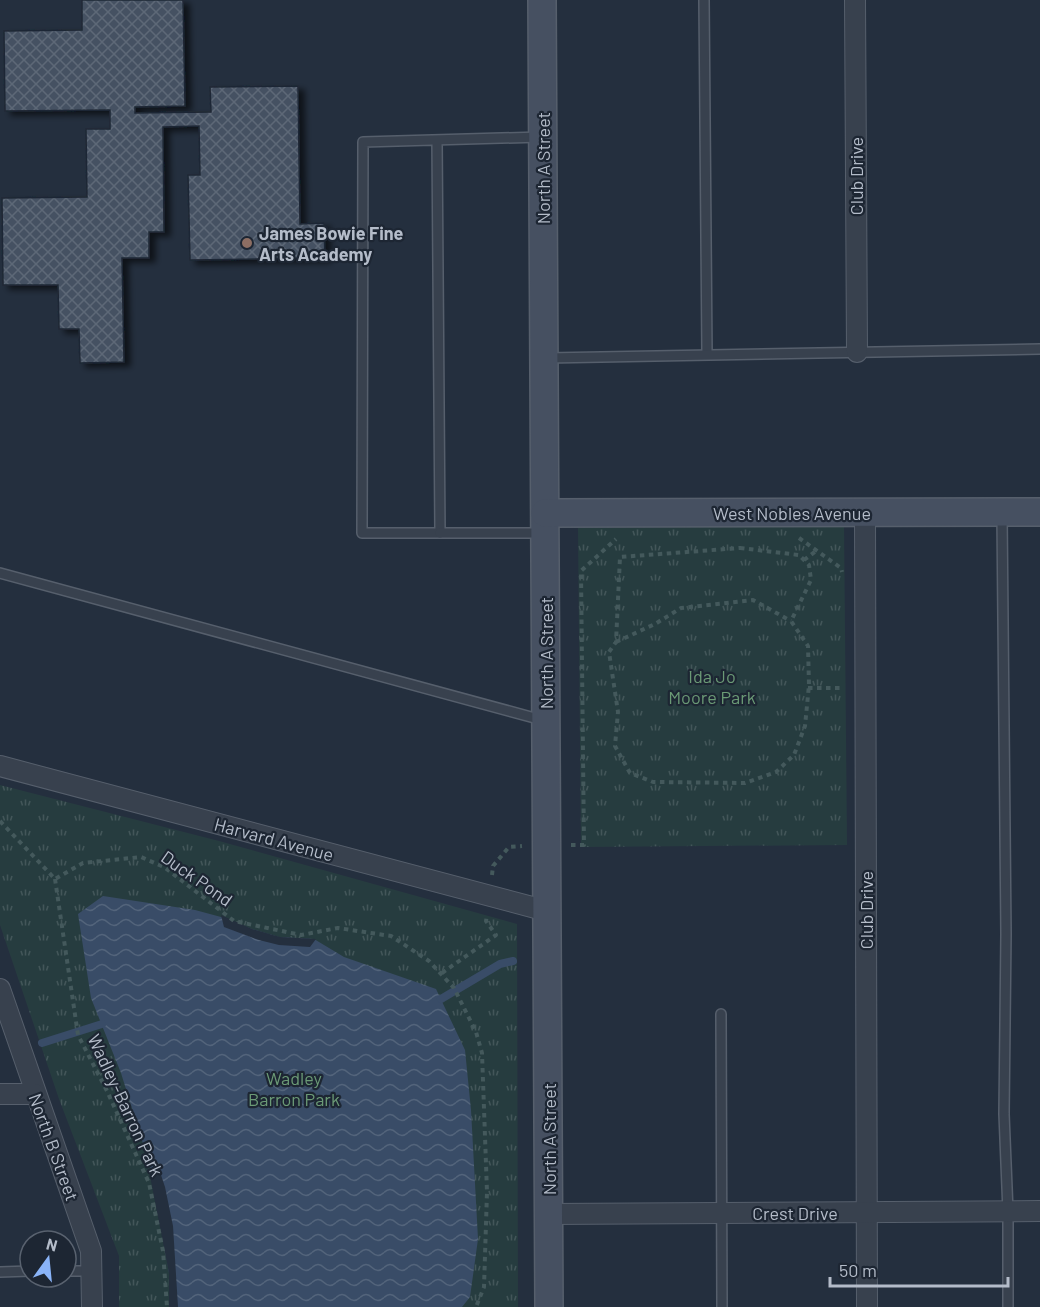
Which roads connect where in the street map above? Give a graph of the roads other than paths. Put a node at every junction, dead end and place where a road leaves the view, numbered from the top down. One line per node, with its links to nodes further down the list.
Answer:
1 (542, 0): 4 (main road, North A Street)
2 (704, 0): 8 (lane)
3 (855, 0): 7 (street, Club Drive)
4 (543, 136): 5 (lane); 9 (main road, North A Street)
5 (436, 140): 14 (lane); 14 (lane)
6 (1040, 349): 7 (lane)
7 (857, 352): 8 (lane)
8 (707, 354): 9 (lane)
9 (545, 358): 13 (main road, North A Street)
10 (1040, 512): 12 (main road, West Nobles Avenue)
11 (865, 513): 12 (main road, West Nobles Avenue); 13 (main road, West Nobles Avenue); 26 (street, Club Drive)
12 (1002, 513): 24 (lane)
13 (545, 523): 14 (lane); 16 (main road, North A Street)
14 (440, 533)
15 (0, 573): 16 (lane)
16 (546, 721): 18 (main road, North A Street)
17 (0, 766): 18 (street, Harvard Avenue)
18 (547, 911): 27 (main road, North A Street)
19 (0, 989): 22 (street, North B Street)
20 (721, 1014): 25 (lane)
21 (0, 1094): 22 (street)
22 (35, 1094): 30 (street, North B Street)
23 (1040, 1211): 24 (street, Crest Drive)
24 (1008, 1212): 26 (street, Crest Drive); 36 (lane)
25 (722, 1213): 26 (street, Crest Drive); 27 (street, Crest Drive); 34 (lane)
26 (867, 1213): 35 (street, Club Drive)
27 (549, 1214): 33 (main road, North A Street)
28 (18, 1271): 31 (lane)
29 (78, 1271): 30 (lane)
30 (91, 1271): 32 (street, North B Street)
31 (0, 1272)
32 (92, 1307)
33 (549, 1307)
34 (722, 1307)
35 (867, 1307)
36 (1008, 1307)

